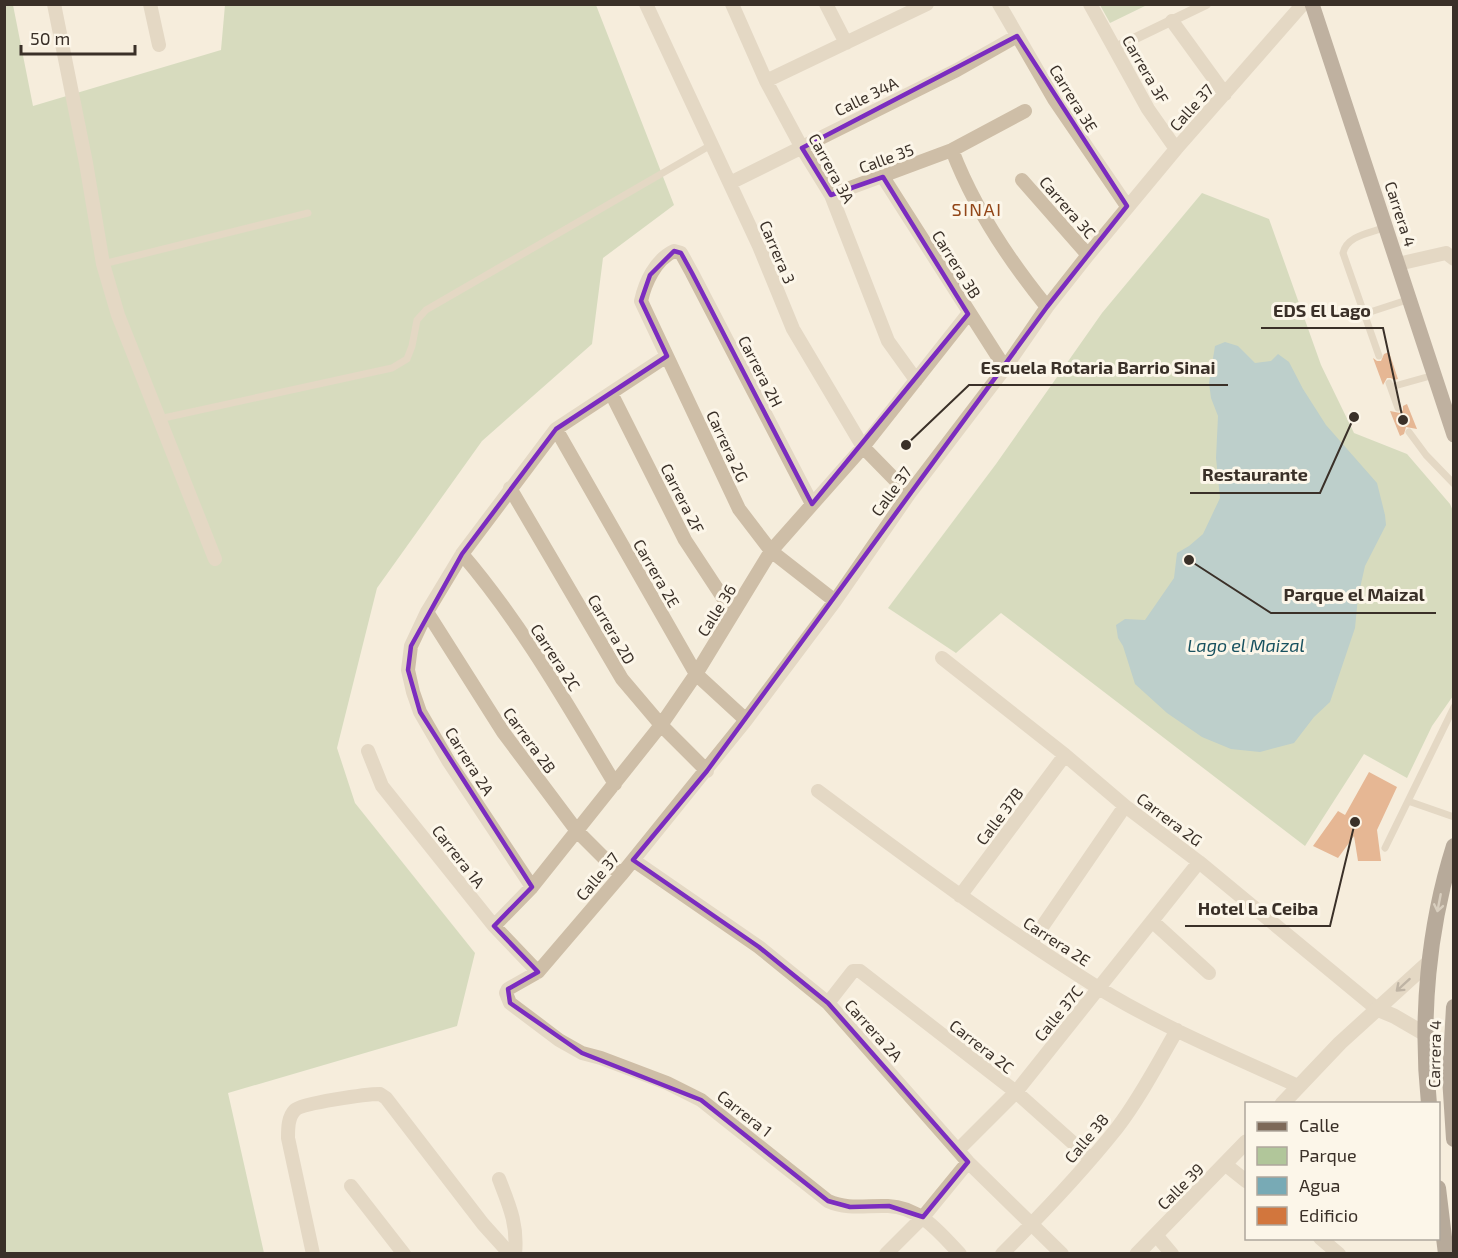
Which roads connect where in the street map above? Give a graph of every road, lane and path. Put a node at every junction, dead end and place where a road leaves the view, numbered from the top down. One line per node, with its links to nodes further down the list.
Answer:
1 (54, 4): 35 (street)
2 (150, 4): 15 (street)
3 (646, 4): 20 (street, Carrera 3)
4 (732, 4): 17 (street, Carrera 3A)
5 (826, 4): 14 (street)
6 (999, 4): 13 (street, Carrera 3E)
7 (1090, 4): 16 (street, Carrera 3F)
8 (1206, 4): 12 (street)
9 (1303, 4): 18 (street, Calle 37)
10 (1312, 4): 30 (main road, Carrera 4)
11 (917, 6): 14 (street)
12 (1172, 21): 16 (street); 18 (street)
13 (1017, 36): 21 (street, Calle 34A); 28 (street, Carrera 3E)
14 (846, 43): 17 (street)
15 (159, 45)
16 (1115, 48): 22 (street, Carrera 3F)
17 (766, 81): 21 (street, Carrera 3A)
18 (1225, 94): 22 (street, Calle 37)
19 (1025, 111): 23 (street, Calle 35)
20 (711, 145): 26 (street, Carrera 3); 48 (lane)
21 (802, 148): 26 (street, Calle 34A); 27 (street, Carrera 3A)
22 (1176, 149): 28 (street, Calle 37)
23 (952, 150): 24 (street, Calle 35); 38 (street)
24 (883, 177): 27 (street, Calle 35); 39 (street, Carrera 3B)
25 (1023, 180): 33 (street, Carrera 3C)
26 (730, 183): 52 (street, Carrera 3)
27 (831, 195): 45 (street, Carrera 3A)
28 (1127, 206): 33 (street, Calle 37)
29 (308, 213): 35 (lane)
30 (1386, 227): 36 (main road, Carrera 4); 40 (lane)
31 (1454, 241): 34 (street)
32 (681, 253): 41 (street, Carrera 2G); 56 (street, Carrera 2H)
33 (1088, 255): 38 (street, Calle 37)
34 (1450, 256): 36 (street)
35 (103, 264): 48 (street)
36 (1398, 264): 37 (main road, Carrera 4)
37 (1410, 299): 40 (lane); 44 (main road, Carrera 4)
38 (1047, 307): 43 (street, Calle 37)
39 (968, 314): 43 (street, Carrera 3B); 45 (street, Calle 36)
40 (1364, 314): 42 (lane)
41 (667, 356): 46 (street, Carrera 2A); 57 (street, Carrera 2G)
42 (1380, 356)
43 (1005, 368): 55 (street, Calle 37)
44 (1434, 375): 47 (lane); 51 (main road, Carrera 4)
45 (916, 380): 52 (street, Calle 36)
46 (611, 393): 49 (street, Carrera 2A); 62 (street, Carrera 2F)
47 (1398, 408)
48 (159, 419): 59 (street)
49 (556, 429): 54 (street, Carrera 2A); 64 (street, Carrera 2E)
50 (1409, 432): 53 (lane)
51 (1454, 435)
52 (863, 447): 55 (street, Carrera 3); 56 (street, Calle 36)
53 (1454, 484)
54 (510, 488): 58 (street, Carrera 2A); 67 (street, Carrera 2D)
55 (909, 494): 60 (street, Calle 37)
56 (812, 504): 57 (street, Calle 36)
57 (771, 551): 60 (street, Carrera 2G); 62 (street, Calle 36)
58 (462, 554): 61 (street, Carrera 2A); 71 (street, Carrera 2C)
59 (215, 559)
60 (835, 601): 66 (street, Calle 37)
61 (427, 612): 76 (street, Carrera 2B); 82 (street, Carrera 2A)
62 (733, 613): 64 (street, Calle 36)
63 (942, 658): 69 (street, Carrera 2G)
64 (696, 674): 66 (street, Carrera 2E); 67 (street, Calle 36)
65 (1454, 707): 73 (lane)
66 (746, 720): 70 (street, Calle 37)
67 (661, 725): 70 (street, Carrera 2D); 71 (street, Calle 36)
68 (368, 751): 85 (street, Carrera 1A)
69 (1065, 755): 74 (street, Carrera 2G); 83 (street, Calle 37B)
70 (706, 771): 79 (street, Calle 37)
71 (615, 784): 76 (street, Calle 36)
72 (818, 791): 83 (street, Carrera 2E)
73 (1408, 801): 75 (lane); 78 (lane)
74 (1125, 806): 80 (street, Carrera 2G); 86 (street)
75 (1454, 818)
76 (577, 831): 81 (street, Carrera 2B); 82 (street, Calle 36)
77 (1454, 846): 87 (highway, one-way to 87)
78 (1385, 848)
79 (633, 860): 81 (street, Calle 37); 92 (street, Carrera 2A)
80 (1199, 862): 84 (street, Calle 37C); 94 (street, Carrera 2G)
81 (621, 875): 88 (street, Calle 37)
82 (532, 887): 85 (street, Calle 36)
83 (960, 896): 86 (street, Carrera 2E)
84 (1152, 921): 89 (street); 90 (street, Calle 37C)
85 (494, 926): 88 (street, Carrera 1A)
86 (1031, 943): 90 (street, Carrera 2E)
87 (1429, 962): 94 (street, one-way to 94); 96 (highway)
88 (538, 972): 91 (street, Calle 37)
89 (1209, 973)
90 (1099, 988): 95 (street, Carrera 2E); 98 (street, Calle 37C)
91 (506, 993): 111 (street, Carrera 1)
92 (828, 1003): 98 (street, Carrera 2C); 103 (street, Carrera 2A)
93 (1454, 1007): 101 (highway, Carrera 4)
94 (1377, 1009): 96 (street); 97 (street)
95 (1177, 1030): 97 (street, Carrera 2E); 104 (street, Calle 38)
96 (1425, 1034): 100 (highway)
97 (1298, 1086): 99 (street)
98 (1016, 1092): 103 (street, Calle 37C); 104 (street, Carrera 2C)
99 (1284, 1102)
100 (1428, 1102)
101 (1454, 1138)
102 (1245, 1143): 106 (street, Calle 39)
103 (958, 1150): 105 (street, Carrera 2A)
104 (1091, 1159): 112 (street, Calle 38)
105 (968, 1162): 111 (street); 112 (street, Carrera 2A)
106 (1226, 1165): 108 (street); 113 (street, Calle 39)
107 (499, 1179): 118 (street)
108 (1245, 1180)
109 (351, 1186): 116 (street)
110 (1440, 1204): 126 (highway)
111 (923, 1217): 119 (street); 120 (street, Carrera 1)
112 (1032, 1224): 121 (street, Calle 38); 122 (street, Carrera 2A)
113 (1156, 1235): 123 (street, Calle 39); 124 (street)
114 (1321, 1240): 125 (street)
115 (313, 1254): 117 (street)
116 (404, 1254)
117 (510, 1254)
118 (515, 1254)
119 (886, 1254)
120 (960, 1254)
121 (1002, 1254)
122 (1062, 1254)
123 (1137, 1254)
124 (1172, 1254)
125 (1339, 1254)
126 (1446, 1254)

